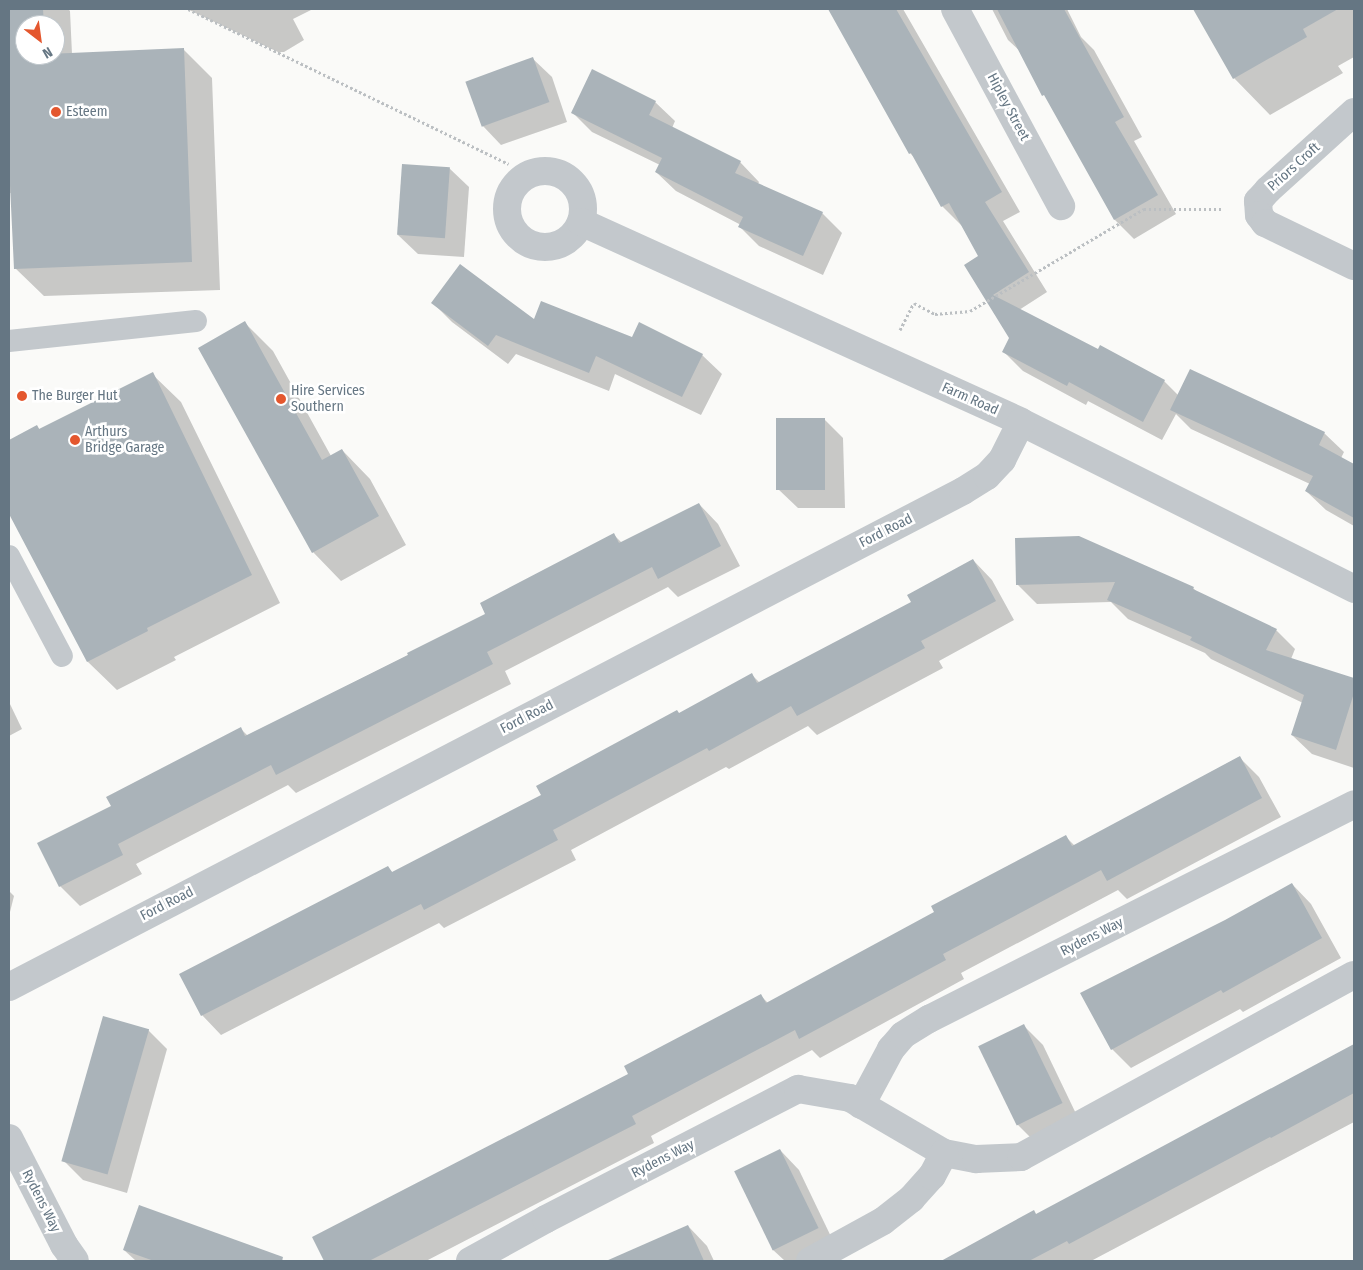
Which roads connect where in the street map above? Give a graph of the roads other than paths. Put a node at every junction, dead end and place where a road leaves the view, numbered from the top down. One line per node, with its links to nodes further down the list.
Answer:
1 (955, 9): 3 (street, Hipley Street)
2 (1354, 112): 5 (street, Priors Croft)
3 (1061, 206)
4 (581, 222): 8 (street, Farm Road)
5 (1354, 266)
6 (196, 321): 7 (lane)
7 (9, 341)
8 (1021, 422): 10 (street, Farm Road); 14 (street, Ford Road)
9 (9, 556): 11 (lane)
10 (1354, 589)
11 (62, 656)
12 (1354, 804): 15 (street, Rydens Way)
13 (1354, 975): 17 (street, Rydens Way)
14 (9, 987)
15 (861, 1105): 17 (street, Rydens Way); 19 (street, Rydens Way)
16 (9, 1138): 18 (street, Rydens Way)
17 (944, 1153): 20 (street)
18 (75, 1261)
19 (470, 1261)
20 (810, 1261)

